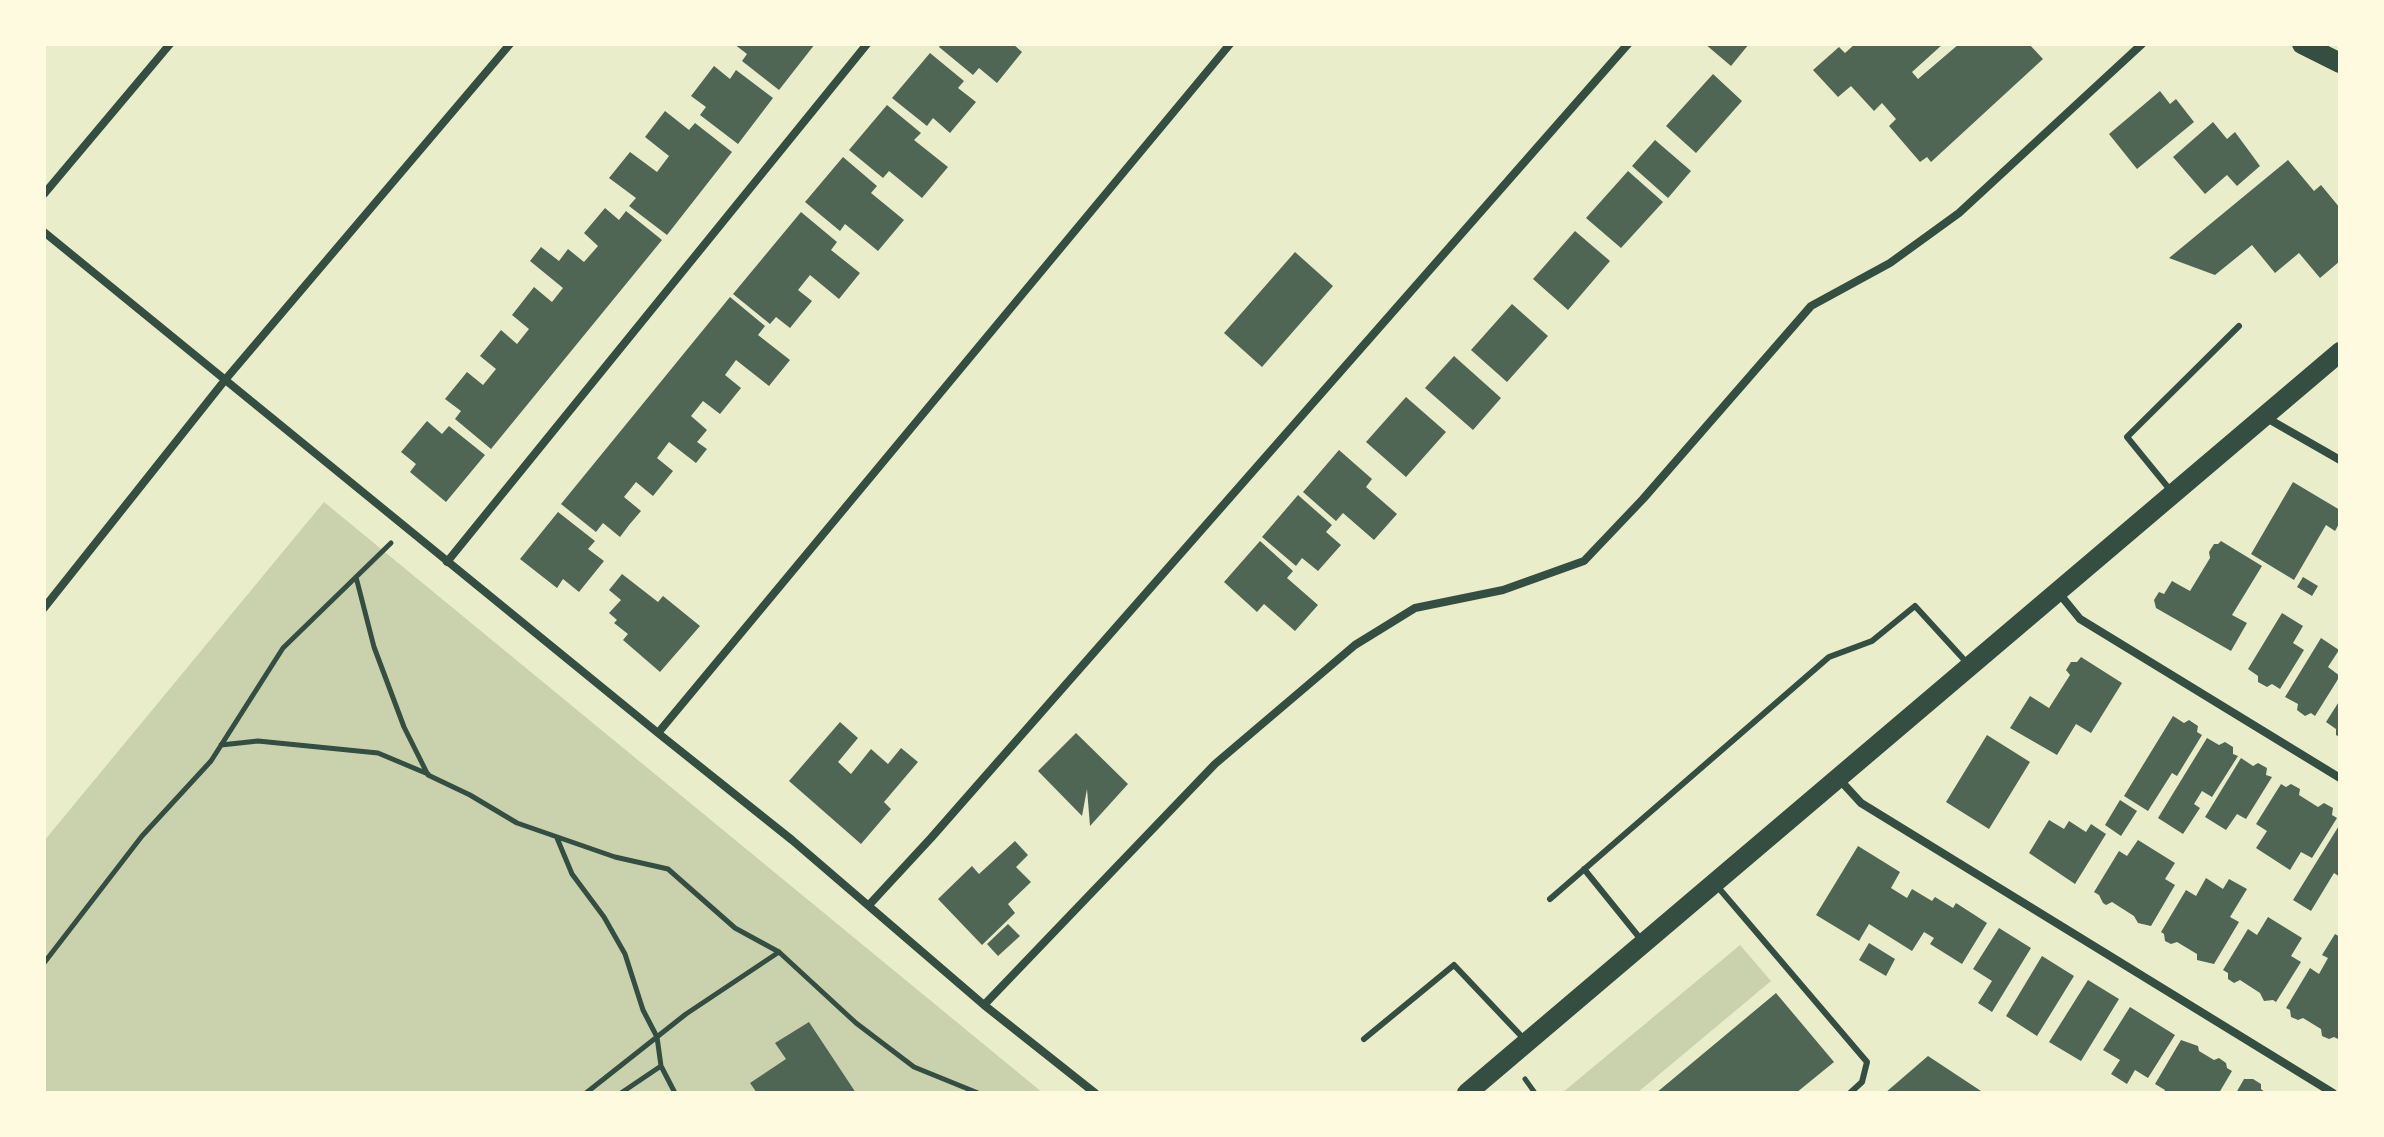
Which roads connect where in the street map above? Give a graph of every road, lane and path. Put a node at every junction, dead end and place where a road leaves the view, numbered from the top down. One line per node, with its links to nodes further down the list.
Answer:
1 (170, 44): 9 (street)
2 (510, 44): 13 (street)
3 (867, 44): 18 (street)
4 (1230, 44): 23 (street)
5 (1628, 44): 32 (street)
6 (2142, 44): 36 (street)
7 (2302, 44): 8 (main road)
8 (2340, 63)
9 (44, 194)
10 (44, 232): 13 (street)
11 (2239, 326): 16 (lane)
12 (2340, 352): 14 (main road)
13 (225, 380): 17 (street); 21 (street)
14 (2265, 417): 15 (street); 16 (main road)
15 (2340, 460)
16 (2174, 494): 20 (main road)
17 (406, 528): 18 (street); 19 (path)
18 (447, 562): 23 (street)
19 (356, 577): 24 (path); 25 (path)
20 (2058, 592): 22 (main road); 26 (street)
21 (44, 608)
22 (1971, 667): 27 (main road); 29 (lane)
23 (658, 733): 32 (street)
24 (221, 745): 25 (path); 35 (path)
25 (428, 775): 28 (path)
26 (2340, 778)
27 (1839, 779): 30 (main road); 48 (street)
28 (557, 837): 34 (path); 37 (path)
29 (1584, 869): 31 (lane); 33 (lane)
30 (1714, 883): 33 (main road); 47 (lane)
31 (1550, 899)
32 (869, 905): 36 (street)
33 (1645, 944): 39 (main road)
34 (779, 952): 37 (path); 44 (path)
35 (44, 963)
36 (984, 1005): 45 (street)
37 (657, 1037): 40 (path); 41 (path)
38 (1364, 1039): 39 (lane)
39 (1528, 1043): 46 (main road)
40 (661, 1066): 42 (path); 43 (path)
41 (586, 1093)
42 (621, 1093)
43 (675, 1093)
44 (978, 1093)
45 (1095, 1093)
46 (1467, 1093)
47 (1850, 1093)
48 (2333, 1093)

